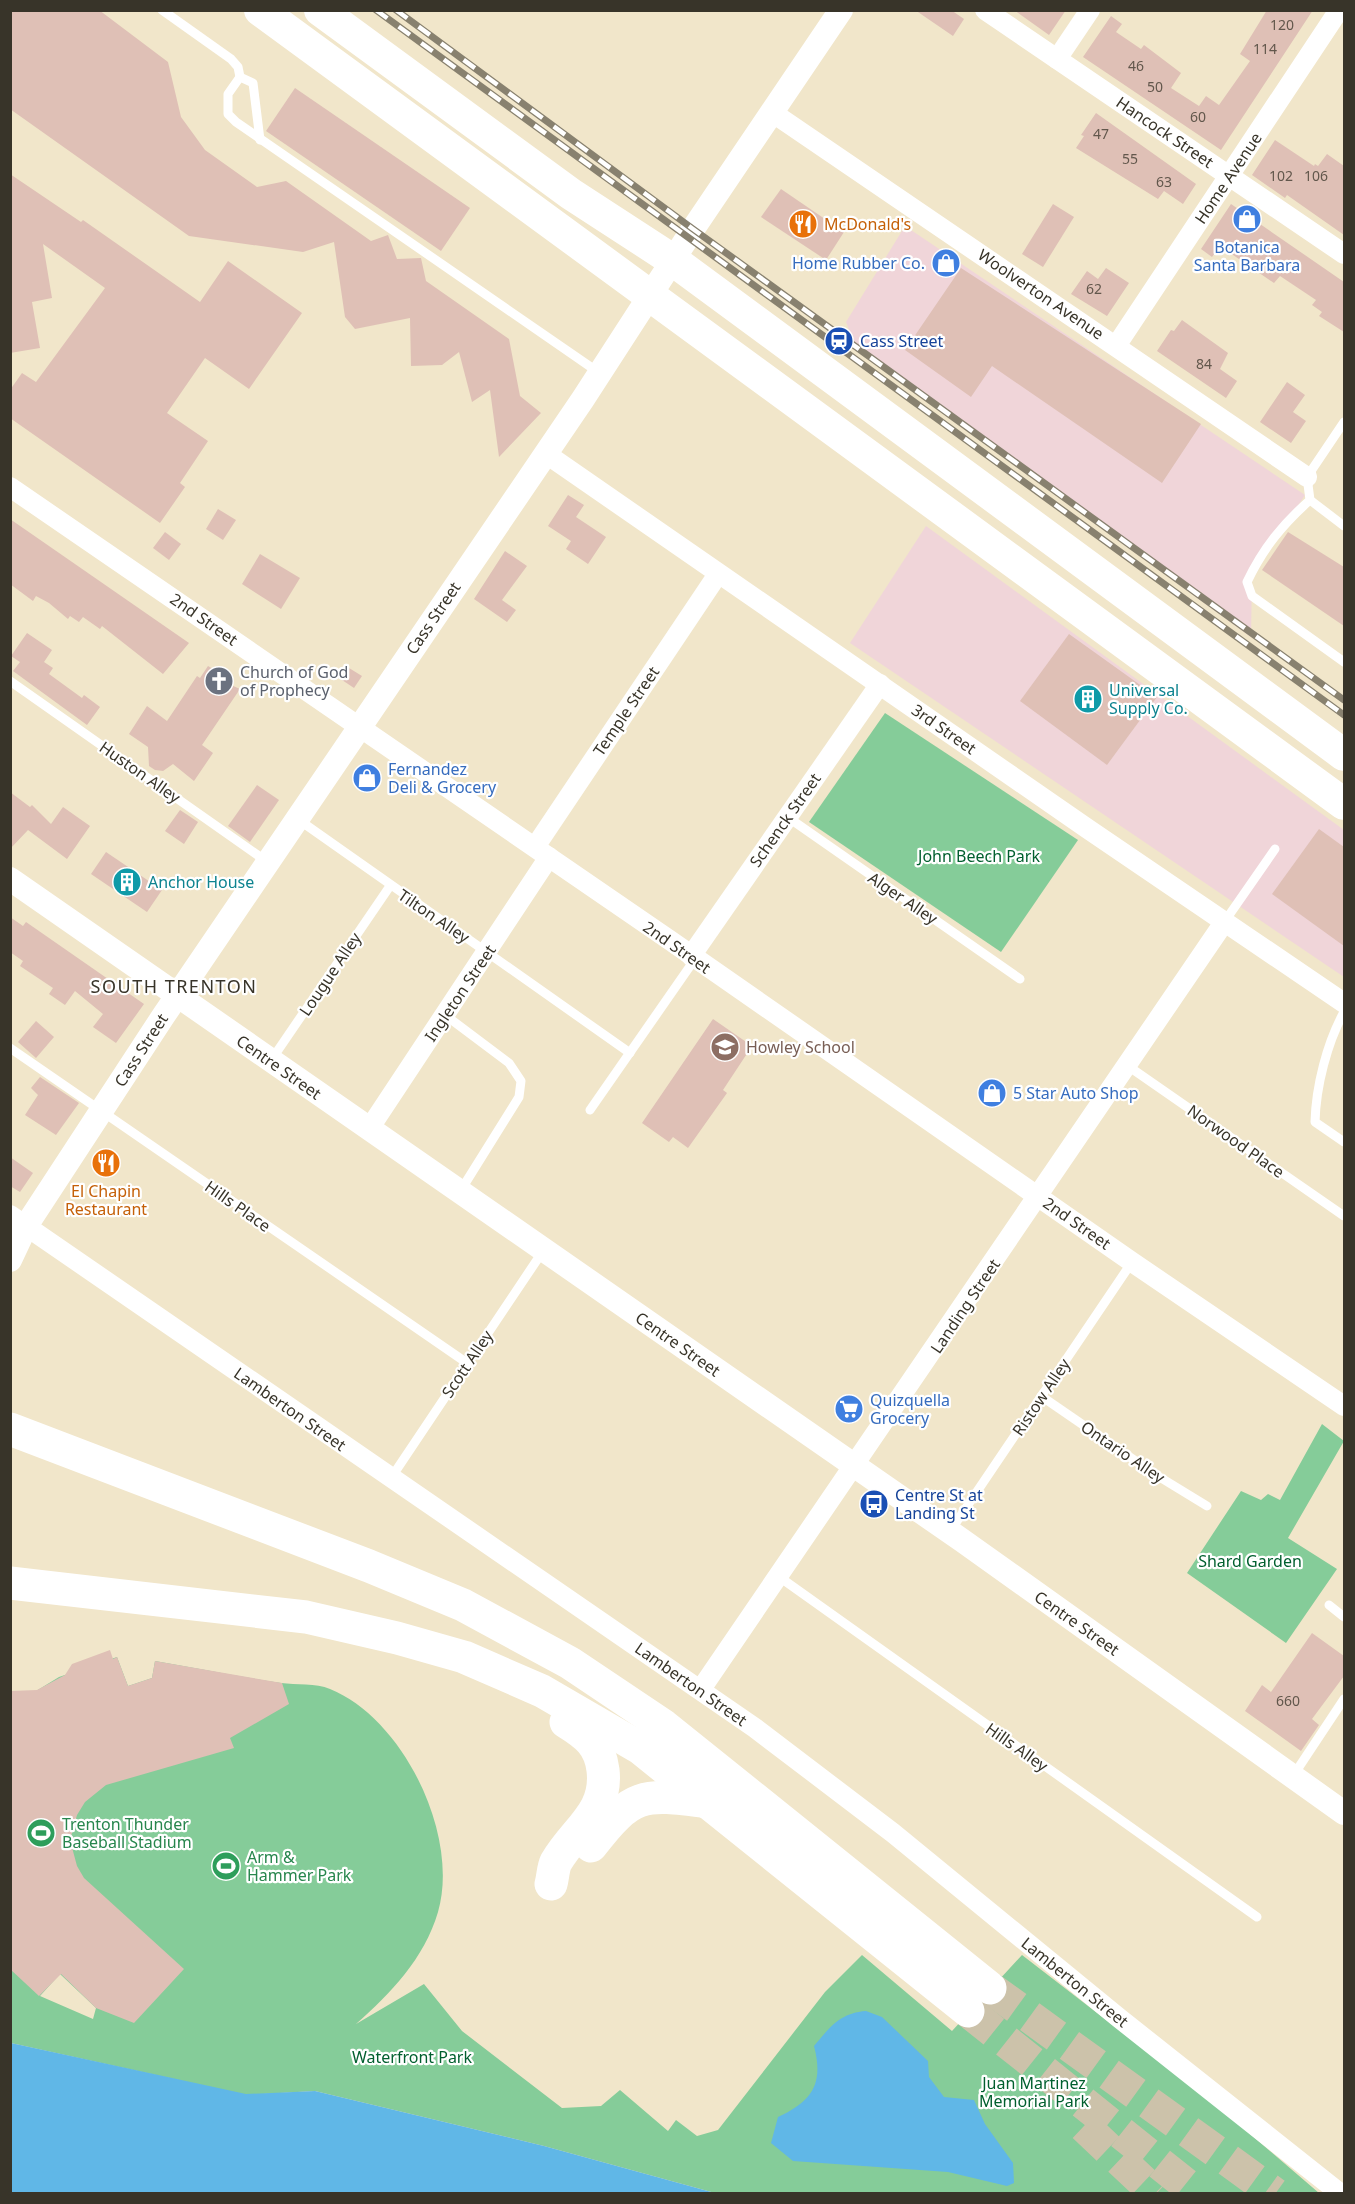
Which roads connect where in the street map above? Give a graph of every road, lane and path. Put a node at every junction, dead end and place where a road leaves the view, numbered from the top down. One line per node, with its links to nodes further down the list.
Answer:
1 (162, 10): 9 (lane)
2 (260, 10): 15 (highway)
3 (320, 10): 14 (highway)
4 (842, 10): 10 (street, Cass Street)
5 (985, 10): 8 (street, Hancock Street)
6 (1090, 10): 8 (street)
7 (1339, 10): 12 (street, Home Avenue)
8 (1057, 59): 12 (street, Hancock Street)
9 (240, 77): 11 (lane); 11 (lane)
10 (773, 113): 14 (street, Cass Street); 16 (street, Woolverton Avenue)
11 (260, 140): 17 (lane)
12 (1230, 176): 13 (street, Hancock Street); 16 (street, Home Avenue)
13 (1344, 254)
14 (674, 261): 15 (street, Cass Street); 29 (highway)
15 (651, 296): 17 (street, Cass Street); 30 (highway)
16 (1116, 345): 20 (street, Woolverton Avenue)
17 (600, 374): 19 (street, Cass Street)
18 (1344, 422): 20 (lane)
19 (545, 453): 24 (street, 3rd Street); 28 (street, Cass Street)
20 (1307, 477): 22 (lane)
21 (10, 487): 28 (street, 2nd Street)
22 (1310, 500): 23 (lane); 25 (lane)
23 (1344, 526)
24 (718, 574): 27 (street, 3rd Street); 34 (street, Temple Street)
25 (1344, 662)
26 (10, 681): 35 (lane, Huston Alley)
27 (880, 684): 31 (street, Schenck Street); 38 (street, 3rd Street)
28 (360, 726): 32 (street, Cass Street); 34 (street, 2nd Street)
29 (1344, 755)
30 (1344, 804)
31 (786, 816): 40 (street, Schenck Street); 41 (lane, Alger Alley)
32 (297, 819): 35 (street, Cass Street); 37 (lane, Tilton Alley)
33 (1275, 849): 38 (lane)
34 (542, 852): 39 (street, Ingleton Street); 40 (street, 2nd Street)
35 (268, 862): 42 (street, Cass Street)
36 (10, 879): 42 (street, Centre Street)
37 (390, 886): 39 (lane, Tilton Alley); 48 (lane, Lougue Alley)
38 (1225, 921): 43 (street, 3rd Street); 49 (street, Landing Street)
39 (487, 952): 45 (street, Ingleton Street); 47 (lane, Tilton Alley)
40 (693, 957): 47 (lane, Schenck Street); 55 (street, 2nd Street)
41 (1020, 979)
42 (177, 996): 48 (street, Centre Street); 50 (street, Cass Street)
43 (1344, 1003)
44 (1344, 1012): 53 (lane)
45 (445, 1015): 52 (street, Ingleton Street); 54 (lane)
46 (10, 1048): 50 (lane, Hills Place)
47 (630, 1053): 51 (lane, Schenck Street)
48 (271, 1061): 52 (street, Centre Street)
49 (1128, 1066): 55 (street, Landing Street); 56 (lane, Norwood Place)
50 (102, 1109): 57 (street, Cass Street); 61 (lane, Hills Place)
51 (590, 1110)
52 (369, 1129): 54 (street, Centre Street)
53 (1344, 1142)
54 (459, 1192): 58 (street, Centre Street)
55 (1039, 1197): 60 (street, 2nd Street); 67 (street, Landing Street)
56 (1344, 1216)
57 (16, 1226): 59 (street, Cass Street); 68 (street, Lamberton Street)
58 (543, 1251): 61 (lane, Scott Alley); 67 (street, Centre Street)
59 (10, 1260)
60 (1132, 1262): 62 (lane, Ristow Alley); 63 (street, 2nd Street)
61 (467, 1363): 68 (lane, Scott Alley)
62 (1041, 1396): 69 (lane, Ontario Alley); 70 (lane, Ristow Alley)
63 (1344, 1406)
64 (10, 1415): 66 (highway)
65 (10, 1429): 66 (highway)
66 (52, 1445): 82 (highway)
67 (854, 1467): 70 (street, Centre Street); 71 (street, Landing Street)
68 (391, 1478): 76 (street, Lamberton Street)
69 (1207, 1506)
70 (949, 1532): 78 (street, Centre Street)
71 (778, 1576): 76 (street, Landing Street); 81 (lane, Hills Alley)
72 (10, 1583): 75 (highway)
73 (1329, 1605): 74 (lane)
74 (1344, 1617)
75 (464, 1657): 79 (highway); 79 (highway)
76 (701, 1689): 84 (street, Lamberton Street)
77 (1344, 1699): 78 (lane)
78 (1293, 1776): 80 (street, Centre Street)
79 (707, 1802): 83 (highway)
80 (1344, 1813)
81 (1257, 1917)
82 (990, 1988)
83 (968, 2011)
84 (1341, 2193)

